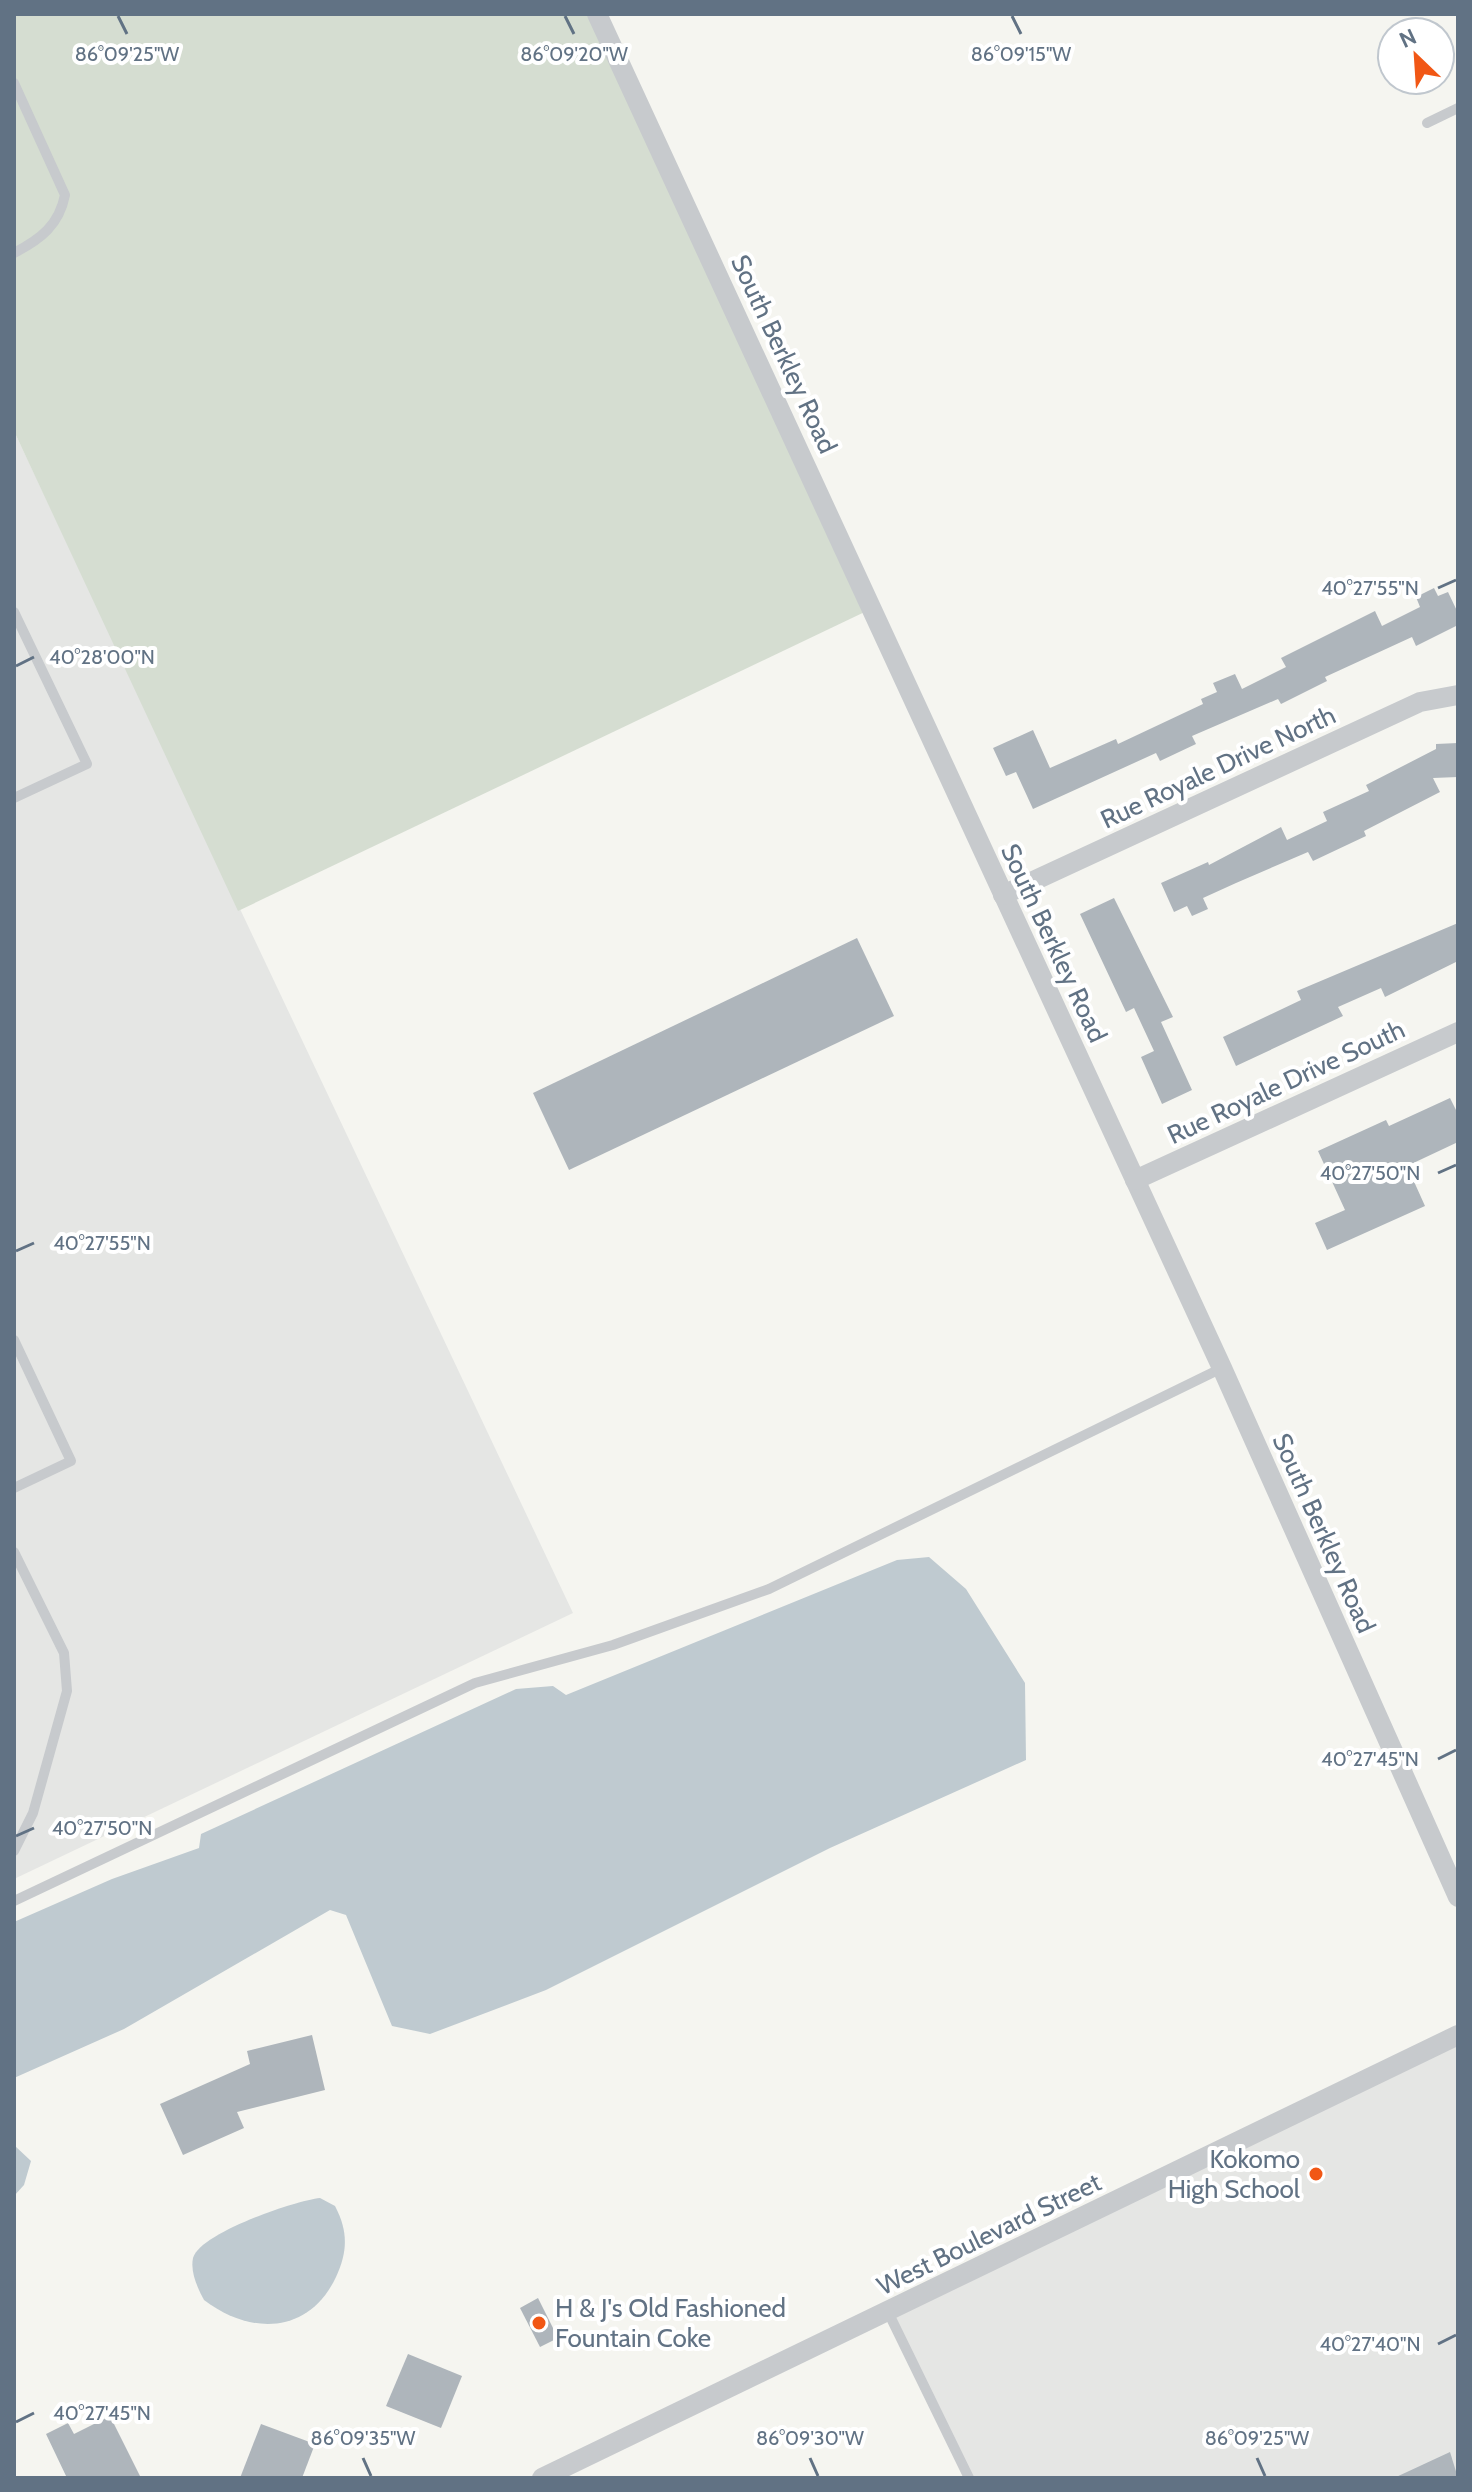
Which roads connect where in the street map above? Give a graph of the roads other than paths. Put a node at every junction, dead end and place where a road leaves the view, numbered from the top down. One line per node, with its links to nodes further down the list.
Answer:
1 (597, 14): 9 (street, South Berkley Road)
2 (14, 83): 5 (lane)
3 (1458, 108): 4 (lane)
4 (1427, 123)
5 (14, 253)
6 (14, 612): 8 (lane)
7 (1458, 695): 9 (street, Rue Royale Drive North)
8 (14, 798)
9 (1003, 895): 11 (street, South Berkley Road)
10 (1458, 1032): 11 (street, Rue Royale Drive South)
11 (1135, 1180): 13 (street, South Berkley Road)
12 (14, 1340): 14 (lane)
13 (1222, 1368): 17 (street, South Berkley Road); 18 (lane)
14 (14, 1488)
15 (14, 1552): 16 (lane)
16 (14, 1851)
17 (1458, 1897)
18 (14, 1901)
19 (1458, 2035): 20 (street, West Boulevard Street)
20 (888, 2312): 21 (street, West Boulevard Street); 22 (lane)
21 (542, 2478)
22 (969, 2478)

